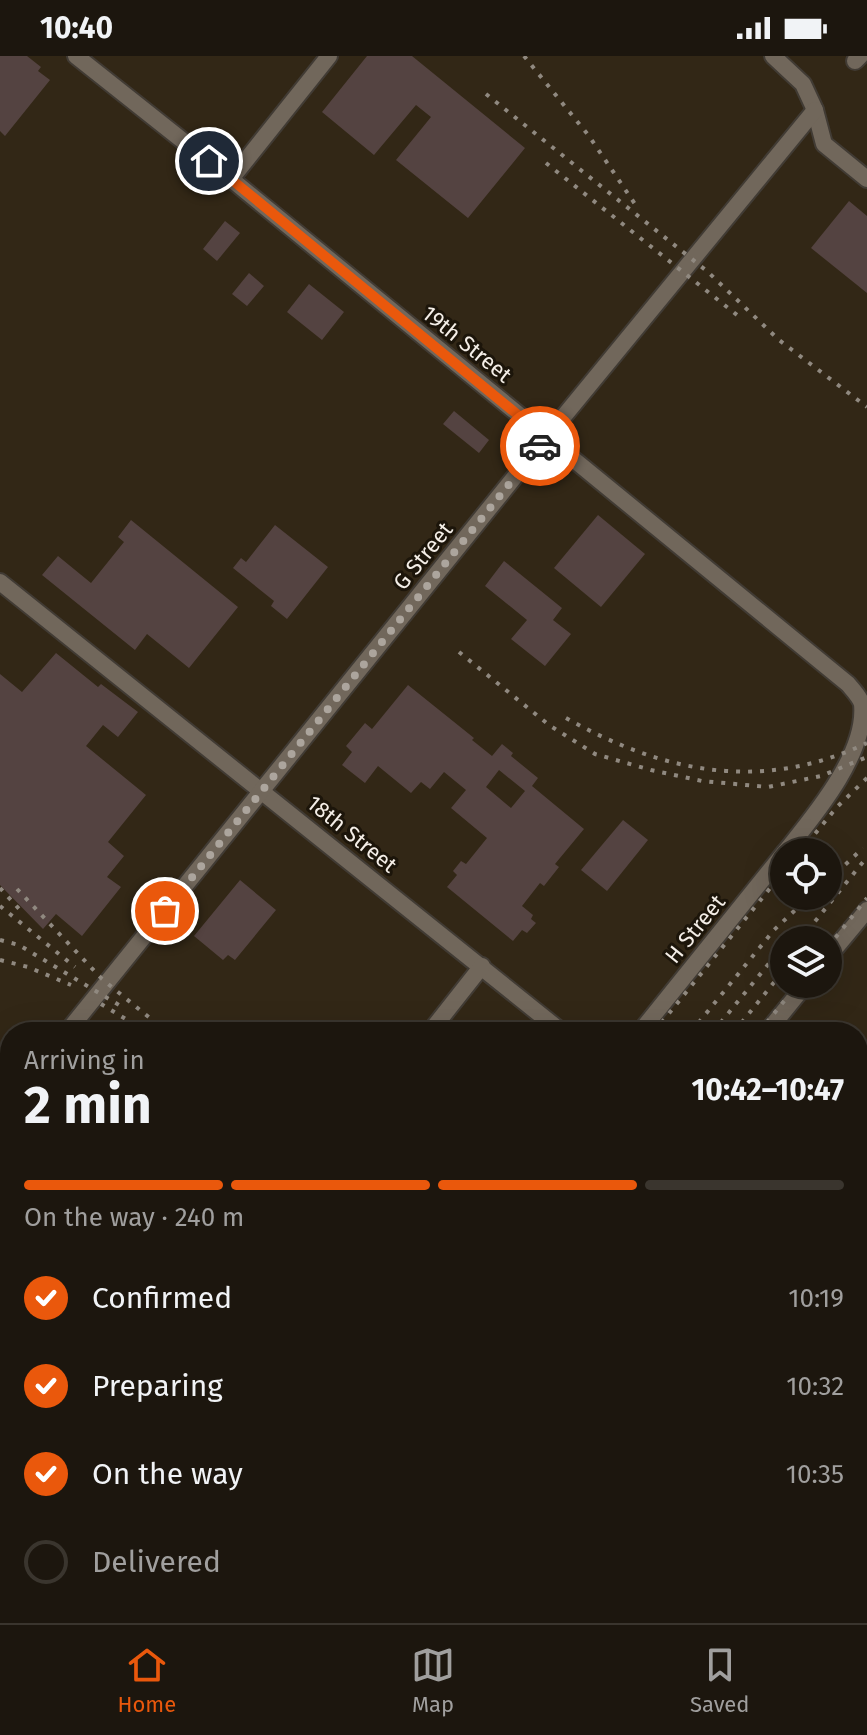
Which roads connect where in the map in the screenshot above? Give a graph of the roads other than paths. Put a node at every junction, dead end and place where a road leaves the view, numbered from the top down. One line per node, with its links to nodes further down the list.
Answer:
1 (76, 56): 5 (lane, 19th Street)
2 (329, 56): 5 (lane)
3 (773, 56): 4 (lane)
4 (815, 110): 6 (lane); 7 (lane, G Street)
5 (231, 179): 7 (lane, 19th Street)
6 (867, 179)
7 (546, 438): 9 (lane, 19th Street); 10 (lane, G Street)
8 (0, 582): 10 (lane, 18th Street)
9 (862, 701): 11 (lane, H Street)
10 (262, 790): 15 (lane, 18th Street); 17 (lane, G Street)
11 (796, 838)
12 (770, 870): 20 (lane, H Street)
13 (867, 910): 14 (lane)
14 (842, 940)
15 (482, 966): 18 (lane); 19 (lane, 18th Street)
16 (795, 998): 21 (lane)
17 (75, 1022)
18 (438, 1022)
19 (550, 1022)
20 (648, 1022)
21 (775, 1022)

